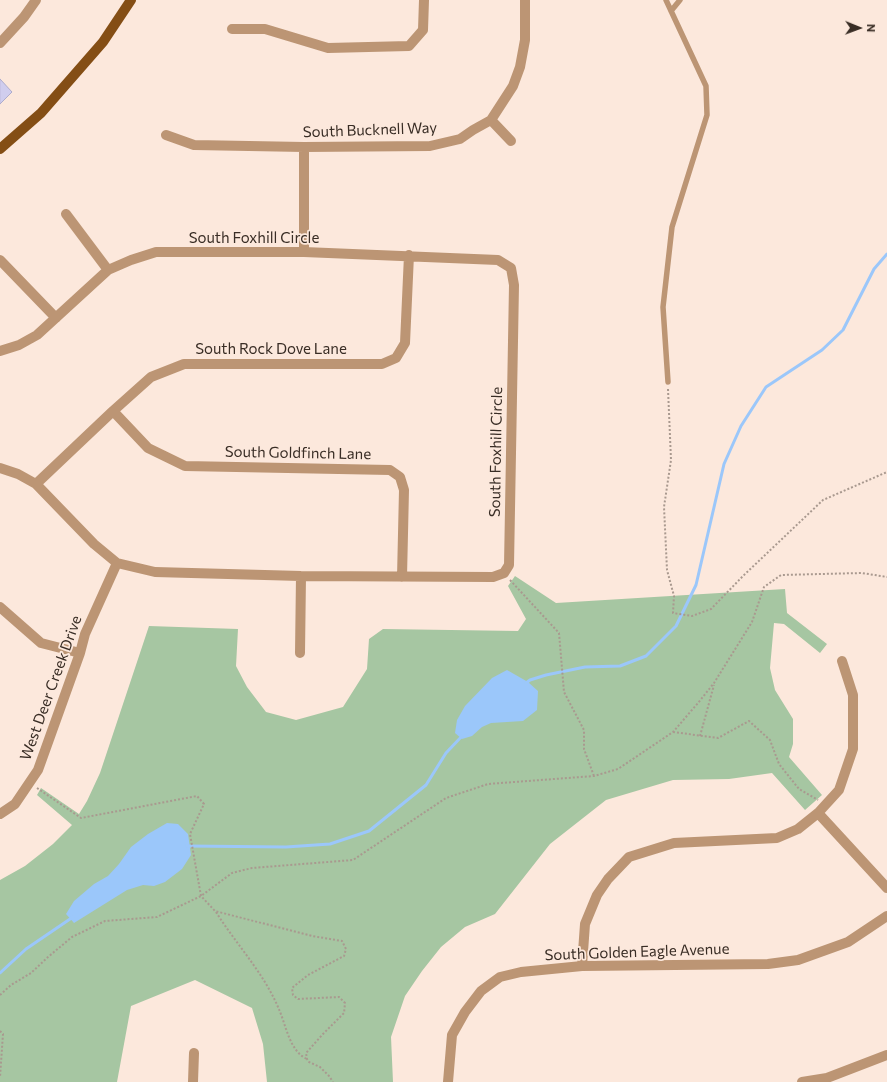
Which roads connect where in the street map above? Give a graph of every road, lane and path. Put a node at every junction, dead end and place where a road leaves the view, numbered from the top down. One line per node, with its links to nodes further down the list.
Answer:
1 (36, 0): 9 (street)
2 (131, 0): 14 (main road)
3 (424, 0): 8 (street)
4 (524, 0): 10 (street, South Bucknell Way)
5 (666, 0): 7 (lane)
6 (680, 0): 7 (lane)
7 (671, 11): 22 (lane)
8 (232, 30)
9 (0, 43)
10 (491, 120): 12 (street); 13 (street, South Bucknell Way)
11 (166, 135): 13 (street, South Bucknell Way)
12 (511, 141)
13 (304, 147): 16 (street)
14 (0, 150)
15 (66, 214): 19 (street)
16 (304, 252): 17 (street, South Foxhill Circle); 19 (street, South Foxhill Circle)
17 (409, 256): 23 (street, South Rock Dove Lane); 28 (street, South Foxhill Circle)
18 (0, 260): 20 (street)
19 (108, 270): 20 (street, South Foxhill Circle)
20 (56, 318): 21 (street, South Foxhill Circle)
21 (0, 351)
22 (668, 382): 25 (path)
23 (113, 411): 26 (street, South Rock Dove Lane); 30 (street, South Goldfinch Lane)
24 (0, 468): 26 (street)
25 (887, 472)
26 (36, 484): 27 (street)
27 (117, 563): 29 (street); 33 (street, West Deer Creek Drive)
28 (504, 573): 30 (street); 39 (path)
29 (301, 576): 30 (street); 34 (street)
30 (402, 577)
31 (887, 577): 36 (path)
32 (0, 607): 33 (street)
33 (80, 653): 40 (street, West Deer Creek Drive)
34 (300, 653)
35 (842, 661): 41 (street)
36 (714, 683): 37 (path); 38 (path)
37 (673, 732): 38 (path); 39 (path)
38 (700, 736): 41 (path)
39 (594, 776): 45 (path)
40 (29, 783): 43 (street, West Deer Creek Drive); 45 (path)
41 (826, 805): 42 (street)
42 (818, 813): 44 (street); 48 (street)
43 (0, 814)
44 (887, 888)
45 (201, 896): 46 (path); 49 (path)
46 (215, 911): 53 (path); 53 (path)
47 (887, 916): 48 (street, South Golden Eagle Avenue)
48 (582, 966): 58 (street, South Golden Eagle Avenue)
49 (0, 995)
50 (0, 1031): 54 (path)
51 (194, 1053): 56 (street)
52 (887, 1055): 55 (street)
53 (307, 1059): 57 (path)
54 (0, 1077)
55 (828, 1080): 59 (street)
56 (193, 1082)
57 (333, 1082)
58 (448, 1082)
59 (802, 1082)

